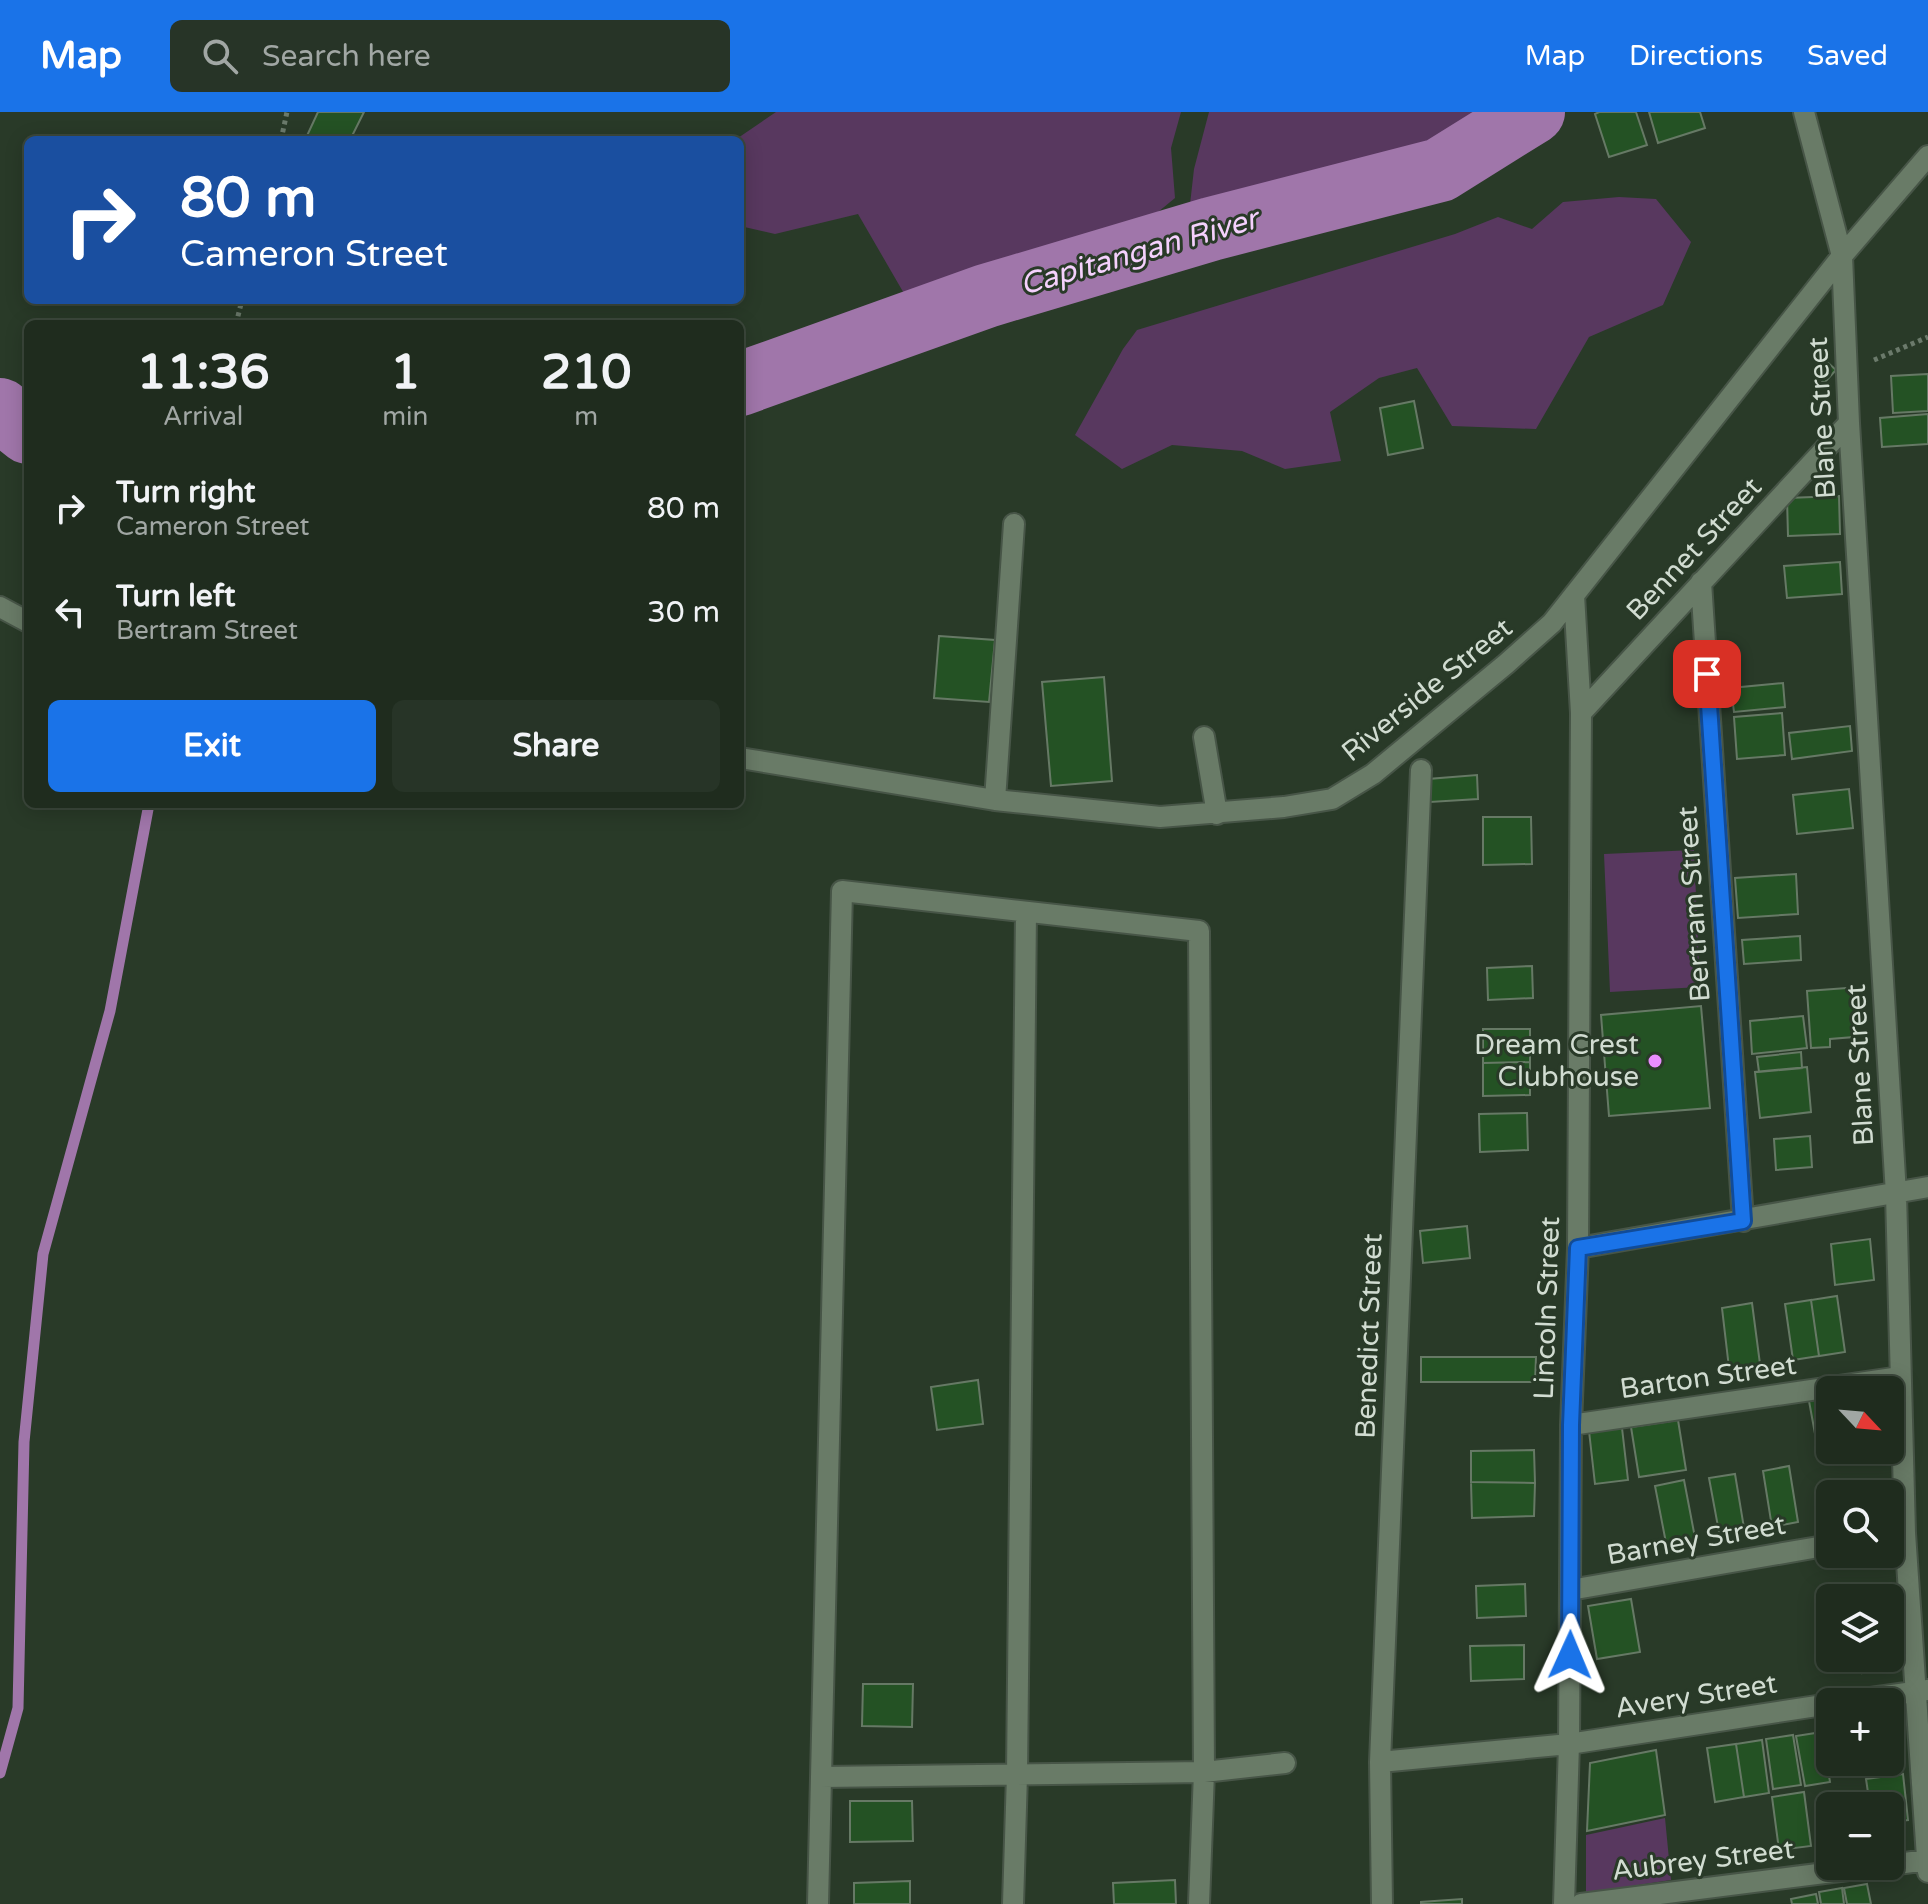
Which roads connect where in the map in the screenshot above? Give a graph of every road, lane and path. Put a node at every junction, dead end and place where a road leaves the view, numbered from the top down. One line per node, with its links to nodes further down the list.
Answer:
1 (287, 112): 3 (path)
2 (1804, 112): 5 (street, Blane Street)
3 (282, 136)
4 (1928, 156): 5 (street, Riverside Street)
5 (1842, 256): 7 (street, Blane Street); 11 (street, Riverside Street)
6 (1928, 337): 7 (path)
7 (1847, 372): 8 (street, Blane Street)
8 (1849, 423): 10 (street, Bennet Street); 22 (street, Blane Street)
9 (1014, 524): 18 (street)
10 (1701, 582): 14 (street, Bennet Street); 23 (street, Bertram Street)
11 (1574, 595): 14 (street, Lincoln Street); 19 (street, Riverside Street)
12 (0, 607): 13 (street)
13 (24, 620)
14 (1581, 713): 24 (street, Lincoln Street)
15 (1204, 737): 19 (street)
16 (744, 759): 18 (street, Riverside Street)
17 (1421, 770): 34 (street, Benedict Street)
18 (995, 800): 19 (street, Riverside Street)
19 (1217, 814)
20 (1026, 912): 36 (street); 37 (street); 38 (street)
21 (1928, 1187): 22 (street)
22 (1896, 1194): 23 (street); 25 (street, Blane Street)
23 (1743, 1221): 24 (street)
24 (1578, 1248): 27 (street, Lincoln Street)
25 (1900, 1376)
26 (1816, 1389): 27 (street, Barton Street)
27 (1571, 1425): 30 (street, Lincoln Street)
28 (1816, 1547): 30 (street, Barney Street)
29 (1903, 1568): 31 (street, Blane Street)
30 (1570, 1590): 33 (street, Lincoln Street)
31 (1922, 1690): 39 (street, Blane Street)
32 (1816, 1706): 33 (street, Avery Street)
33 (1569, 1744): 34 (street, Avery Street); 47 (street, Lincoln Street)
34 (1380, 1762): 46 (street, Benedict Street)
35 (1285, 1763): 36 (street)
36 (1204, 1772): 37 (street); 45 (street)
37 (1017, 1775): 38 (street); 44 (street)
38 (822, 1777): 43 (street)
39 (1927, 1860): 40 (street); 41 (street, Blane Street)
40 (1904, 1863)
41 (1928, 1872)
42 (1816, 1874): 48 (street, Aubrey Street)
43 (818, 1904)
44 (1013, 1904)
45 (1199, 1904)
46 (1382, 1904)
47 (1564, 1904)
48 (1581, 1904)

